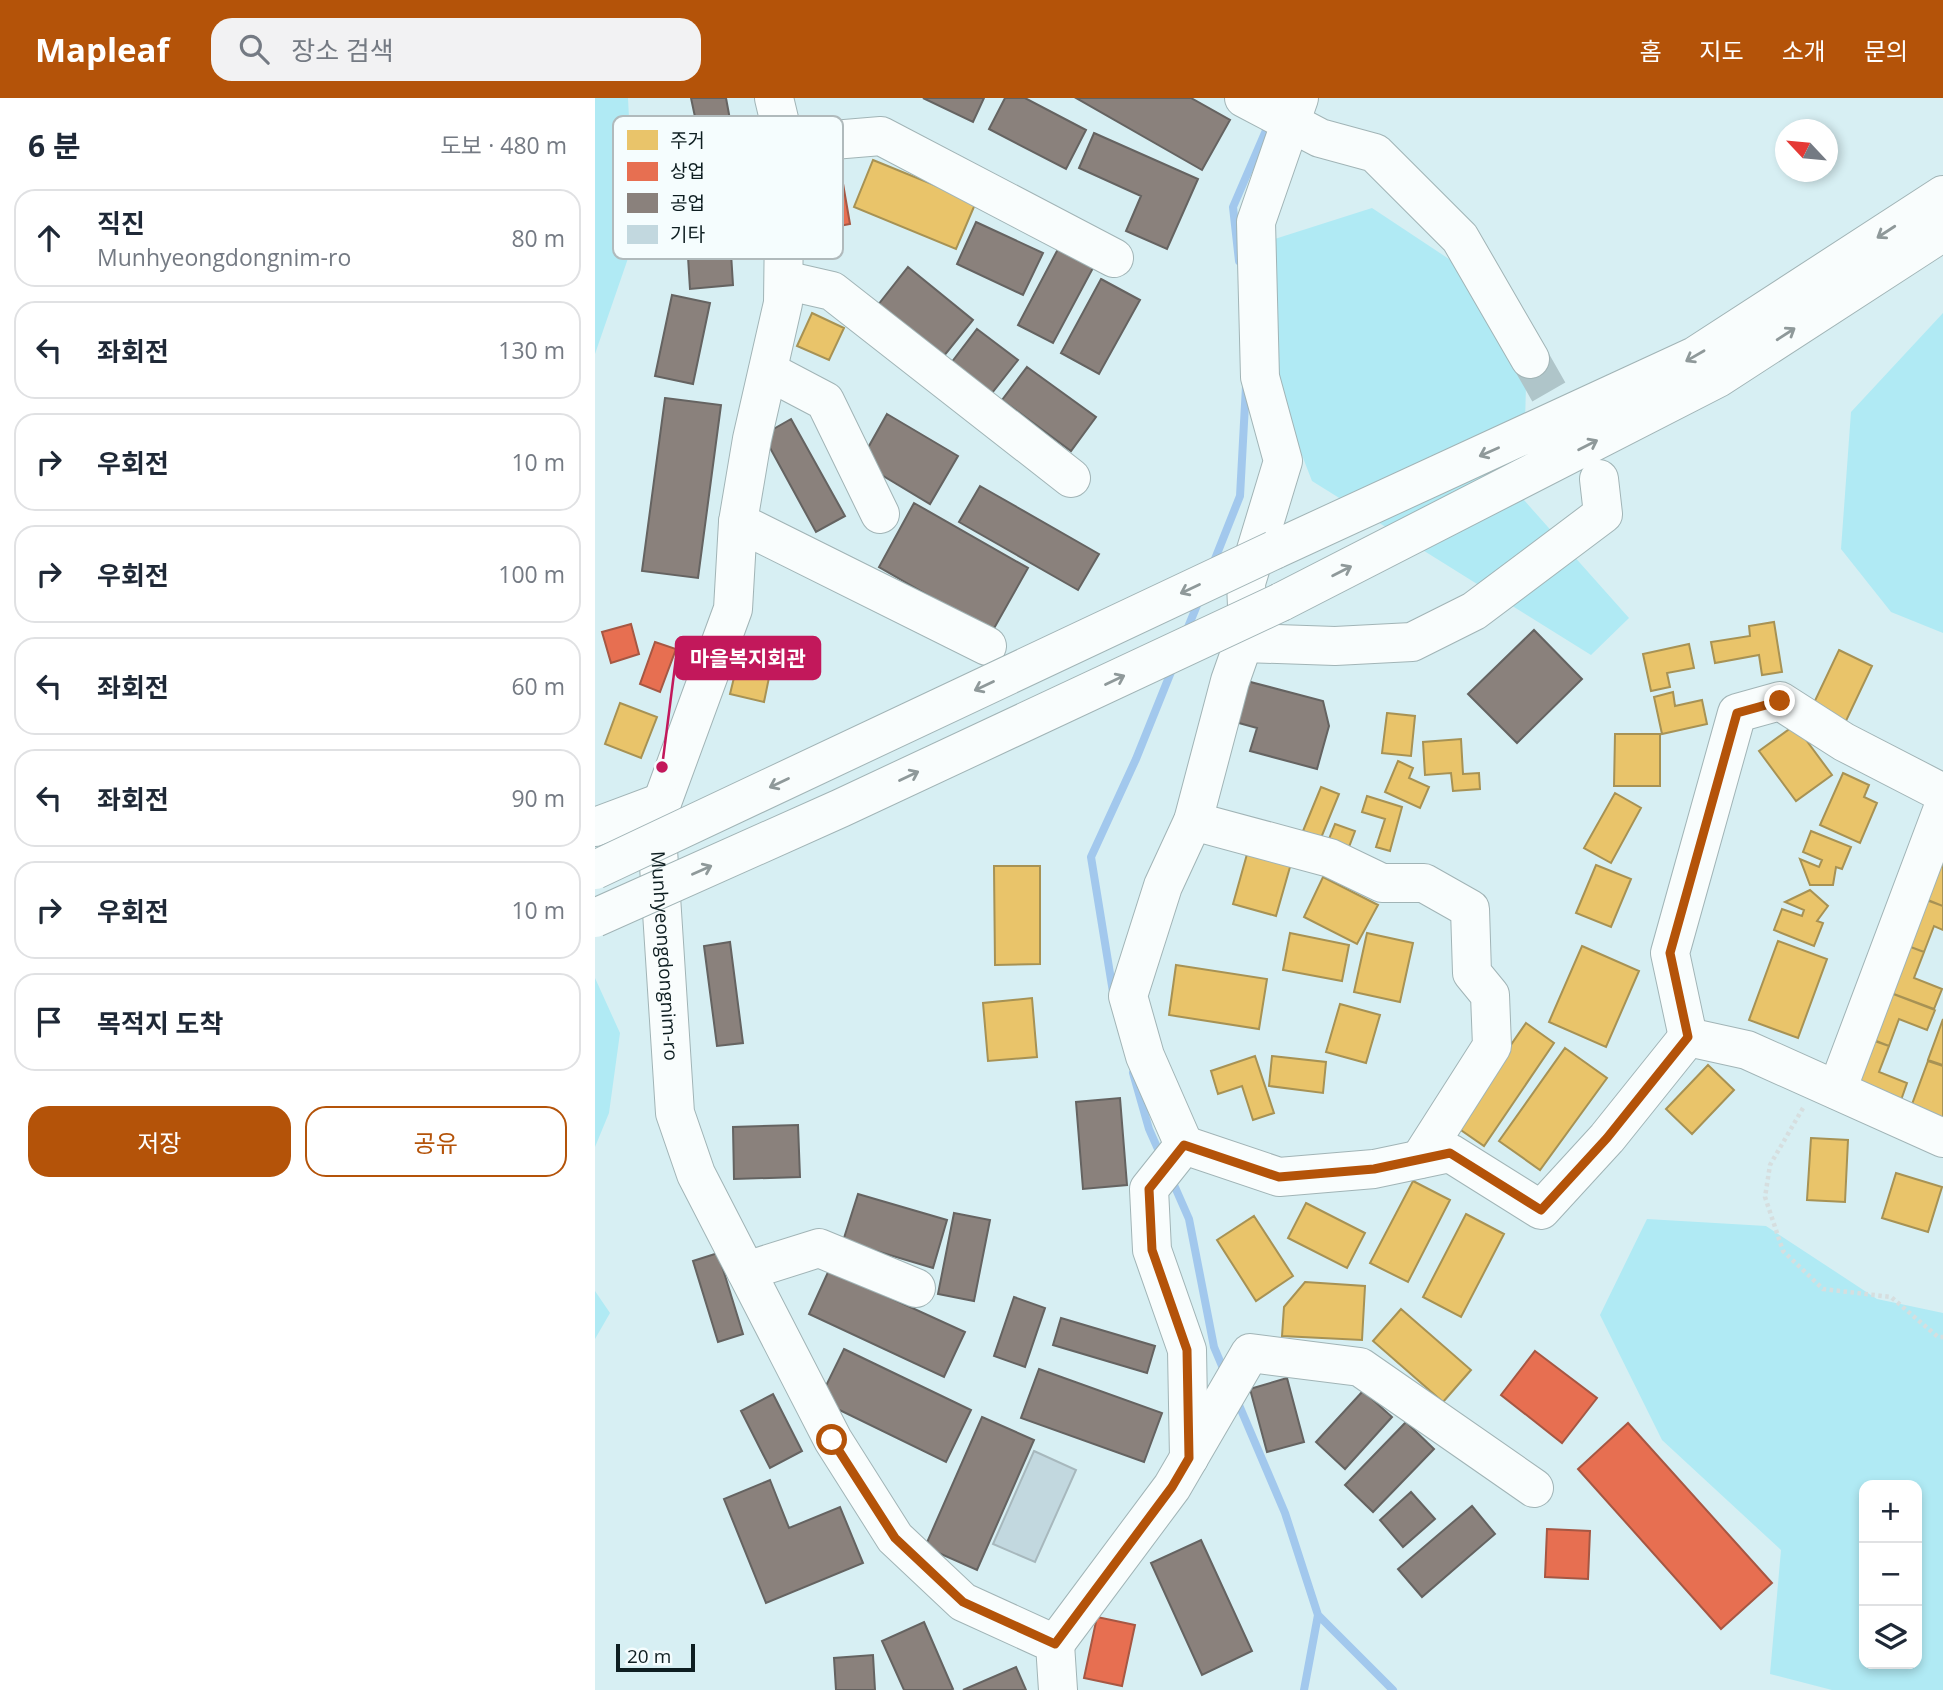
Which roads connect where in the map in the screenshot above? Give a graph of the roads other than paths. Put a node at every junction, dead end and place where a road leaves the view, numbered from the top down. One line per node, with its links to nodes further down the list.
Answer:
1 (774, 98): 3 (main road, Munhyeongdongnim-ro)
2 (1272, 106): 10 (main road); 16 (main road)
3 (778, 116)
4 (843, 139): 7 (main road)
5 (1943, 195): 23 (main road, one-way to 23, bridge)
6 (1943, 232): 24 (main road, one-way to 6, bridge)
7 (1114, 258)
8 (784, 259): 9 (main road, Munhyeongdongnim-ro)
9 (784, 280): 11 (main road, Munhyeongdongnim-ro); 12 (main road)
10 (1530, 359)
11 (768, 371): 14 (main road); 15 (main road, Munhyeongdongnim-ro)
12 (1072, 478)
13 (1599, 480): 16 (main road)
14 (880, 514)
15 (738, 522): 17 (main road); 19 (main road, Munhyeongdongnim-ro)
16 (1244, 643): 21 (main road)
17 (987, 646)
18 (1943, 793): 25 (main road)
19 (662, 802): 22 (main road); 30 (main road, Munhyeongdongnim-ro)
20 (1943, 808): 26 (main road)
21 (1193, 821): 28 (main road); 29 (main road)
22 (595, 827)
23 (595, 870)
24 (595, 918)
25 (1688, 1037): 26 (main road); 29 (main road)
26 (1828, 1086): 27 (main road)
27 (1943, 1138)
28 (1181, 1149): 29 (main road); 32 (main road)
29 (1420, 1159)
30 (746, 1271): 31 (main road); 34 (main road, Munhyeongdongnim-ro)
31 (916, 1288)
32 (1189, 1458): 33 (main road); 34 (main road)
33 (1534, 1488)
34 (1055, 1644): 35 (main road)
35 (1058, 1690)

